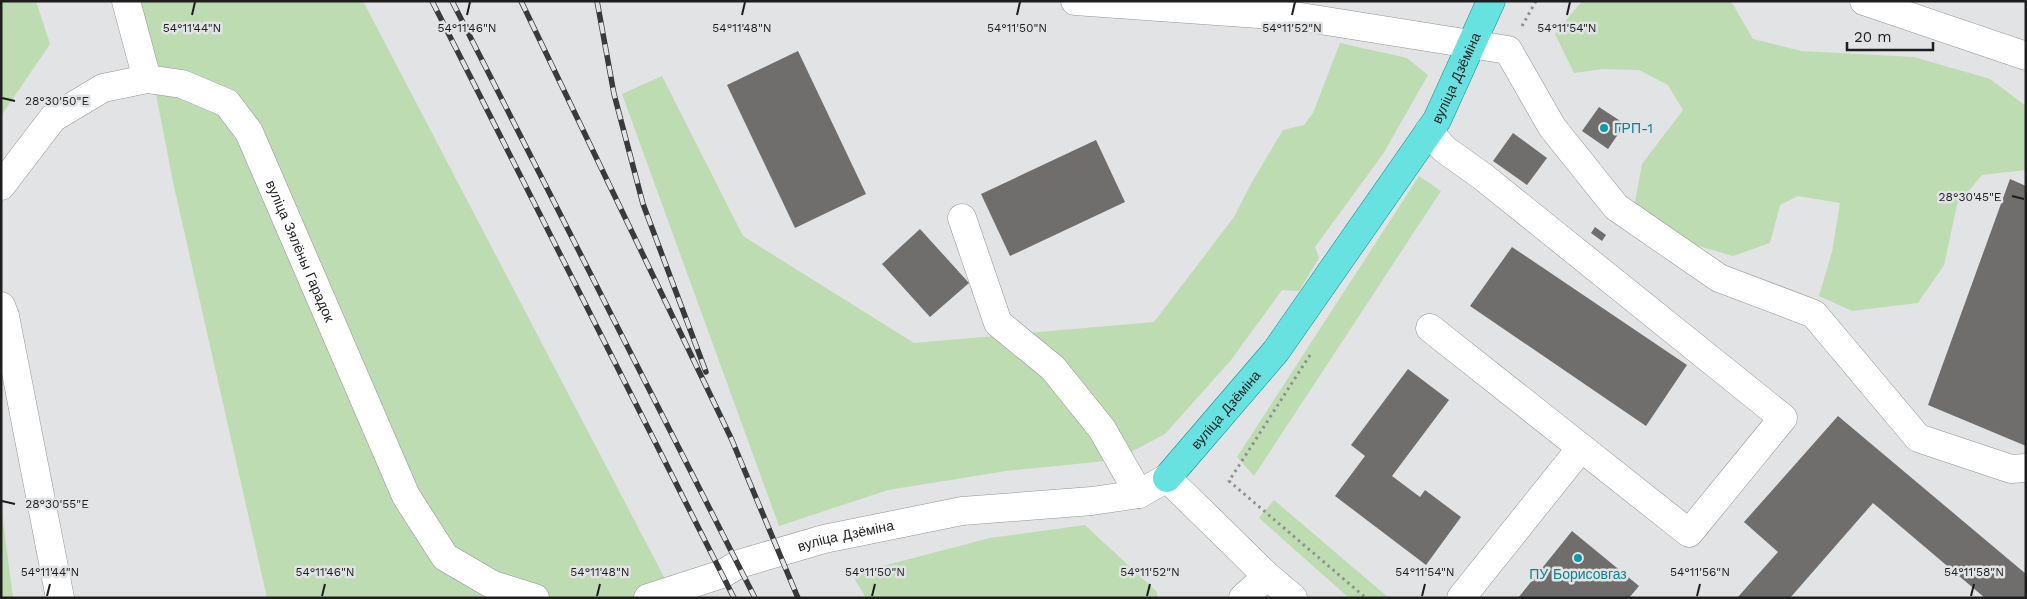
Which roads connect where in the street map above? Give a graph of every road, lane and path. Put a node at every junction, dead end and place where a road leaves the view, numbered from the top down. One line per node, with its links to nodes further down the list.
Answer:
1 (126, 1): 9 (street)
2 (1075, 1): 6 (street)
3 (1491, 1): 6 (main road, вуліца Дзёміна)
4 (1536, 1): 7 (path)
5 (1864, 1): 8 (street)
6 (1471, 43): 7 (street); 10 (main road, вуліца Дзёміна)
7 (1508, 50): 17 (street)
8 (2026, 56)
9 (146, 79): 11 (street, вуліца Зялёны Гарадок); 22 (street, вуліца Зялёны Гарадок)
10 (1429, 131): 16 (street); 18 (main road, вуліца Дзёміна)
11 (1, 186)
12 (962, 218): 19 (street)
13 (1, 306): 21 (street)
14 (1430, 328): 16 (street)
15 (1315, 348): 26 (path)
16 (1581, 448): 27 (street)
17 (2026, 468)
18 (1168, 478): 19 (street, вуліца Дзёміна); 20 (street)
19 (1139, 494): 23 (street, вуліца Дзёміна)
20 (1267, 576): 24 (street); 25 (street)
21 (60, 598)
22 (534, 598)
23 (648, 598)
24 (1243, 598)
25 (1293, 598)
26 (1366, 598)
27 (1461, 598)

